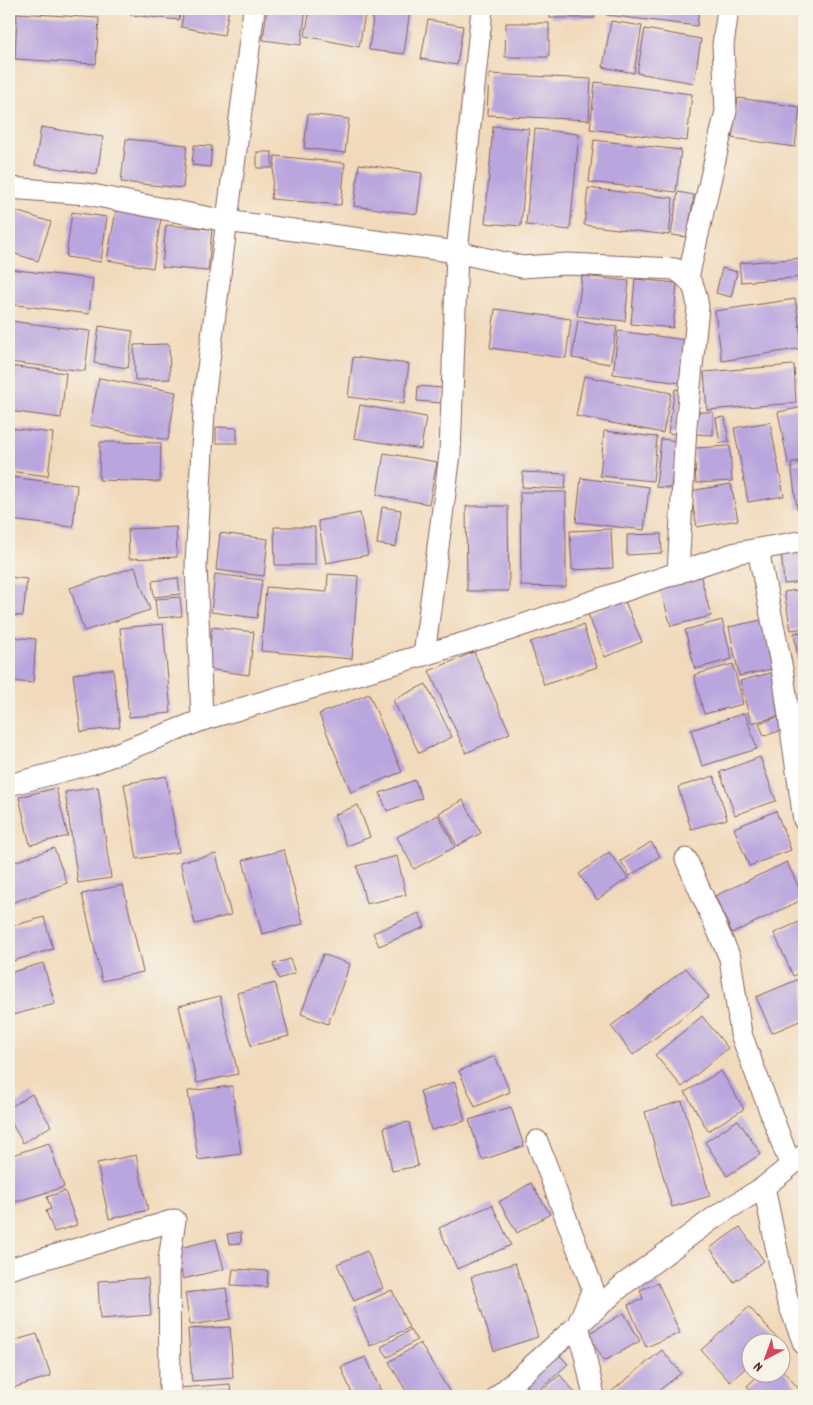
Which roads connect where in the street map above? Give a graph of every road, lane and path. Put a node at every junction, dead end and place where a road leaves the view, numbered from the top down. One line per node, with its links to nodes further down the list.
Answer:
1 (254, 9): 5 (street)
2 (482, 9): 6 (street)
3 (728, 9): 7 (street)
4 (9, 188): 5 (street)
5 (226, 221): 6 (street); 12 (street)
6 (457, 252): 7 (street); 11 (street)
7 (688, 278): 10 (street)
8 (804, 541): 9 (street)
9 (758, 550): 10 (street); 14 (street)
10 (678, 573): 11 (street)
11 (424, 655): 12 (street)
12 (202, 720): 13 (street)
13 (9, 785)
14 (804, 820)
15 (686, 859): 17 (street)
16 (537, 1141): 20 (street)
17 (797, 1160): 18 (street)
18 (764, 1187): 20 (street); 21 (street)
19 (9, 1268): 22 (street)
20 (578, 1324): 23 (street); 24 (street)
21 (804, 1344)
22 (170, 1396)
23 (498, 1396)
24 (594, 1396)

